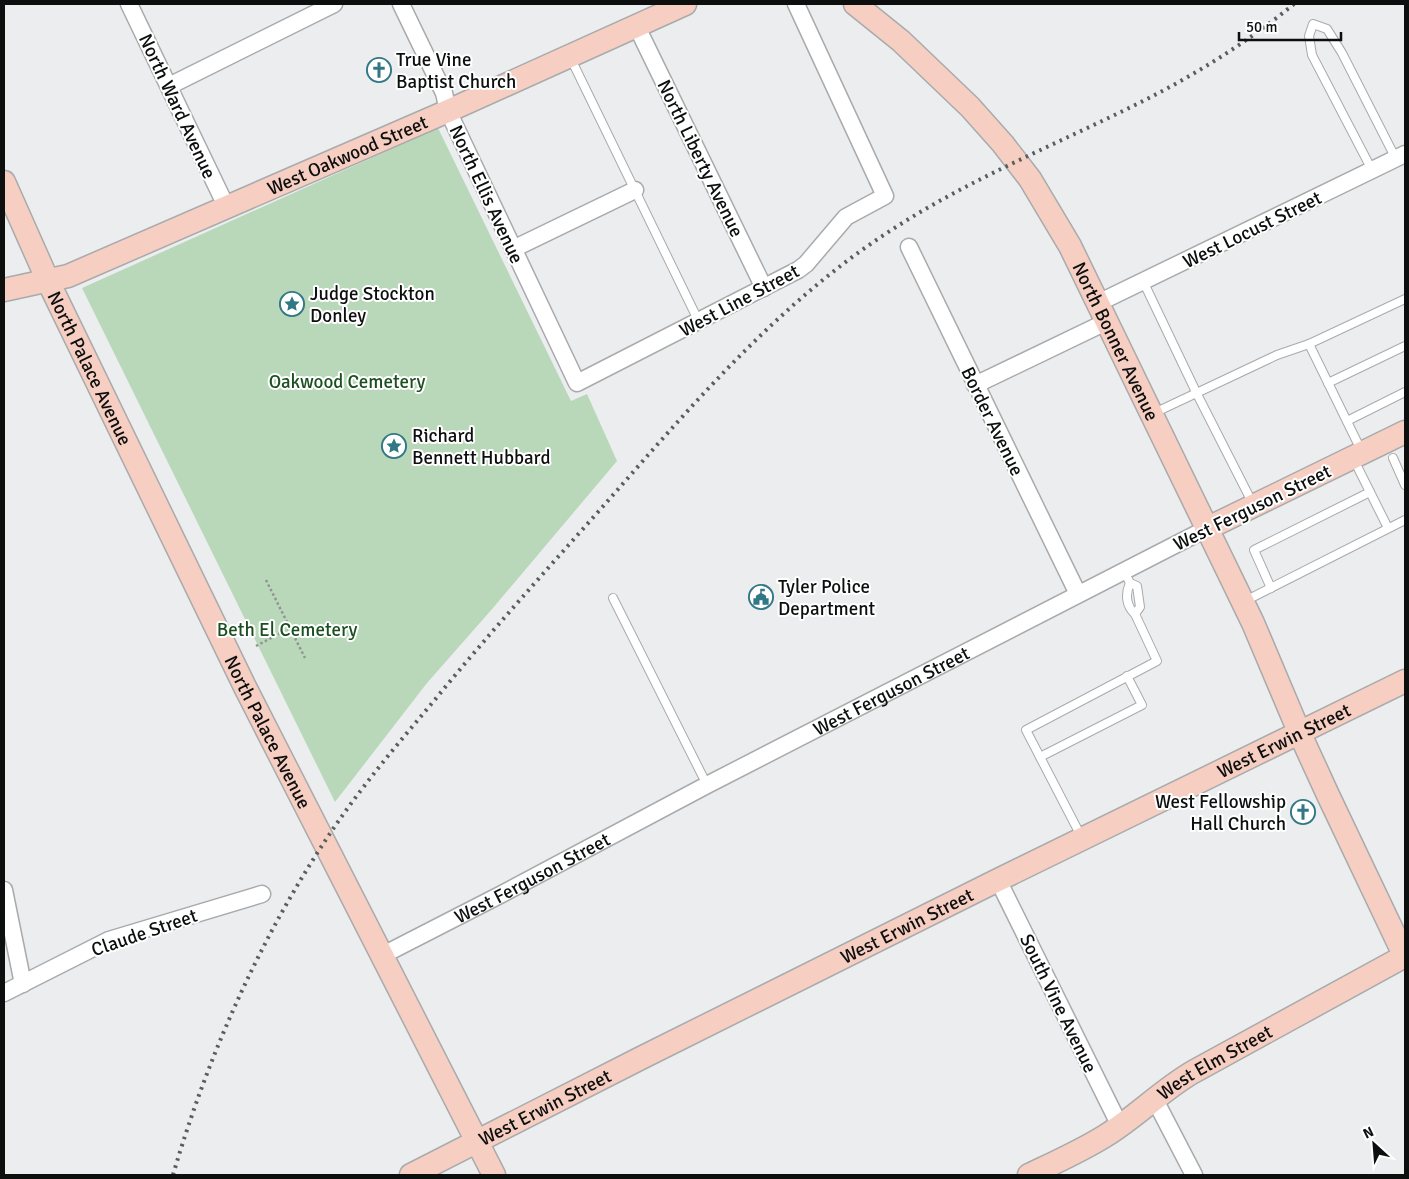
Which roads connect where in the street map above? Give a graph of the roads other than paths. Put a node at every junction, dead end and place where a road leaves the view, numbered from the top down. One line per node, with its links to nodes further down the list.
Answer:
1 (130, 4): 10 (street, North Ward Avenue)
2 (334, 4): 10 (street)
3 (402, 4): 11 (street, North Ellis Avenue)
4 (685, 4): 7 (main road, West Oakwood Street)
5 (796, 4): 21 (street, West Line Street)
6 (855, 4): 24 (main road, North Bonner Avenue)
7 (656, 10): 8 (main road, West Oakwood Street)
8 (637, 27): 9 (main road, West Oakwood Street); 21 (street, North Liberty Avenue)
9 (570, 57): 11 (main road, West Oakwood Street); 15 (lane)
10 (169, 86): 16 (street, North Ward Avenue)
11 (448, 111): 16 (main road, West Oakwood Street); 18 (street, North Ellis Avenue)
12 (1401, 156): 13 (street, West Locust Street); 13 (lane)
13 (1372, 170): 20 (street, West Locust Street)
14 (4, 182): 19 (main road, North Palace Avenue)
15 (635, 190): 18 (street); 25 (lane)
16 (227, 208): 19 (main road, West Oakwood Street)
17 (909, 247): 30 (street, Border Avenue)
18 (513, 248): 29 (street, North Ellis Avenue)
19 (48, 281): 22 (main road, West Oakwood Street); 59 (main road, North Palace Avenue)
20 (1143, 281): 24 (street, West Locust Street); 32 (lane)
21 (764, 288): 25 (street, West Line Street)
22 (4, 290)
23 (1405, 299): 26 (lane)
24 (1102, 312): 30 (street, West Locust Street); 33 (main road, North Bonner Avenue)
25 (699, 322): 29 (street, West Line Street)
26 (1309, 344): 28 (lane); 32 (lane)
27 (1405, 346): 28 (lane)
28 (1328, 383): 34 (lane)
29 (577, 384)
30 (976, 385): 46 (street, Border Avenue)
31 (1405, 392): 34 (lane)
32 (1197, 394): 33 (lane); 40 (lane)
33 (1151, 414): 43 (main road, North Bonner Avenue)
34 (1347, 421): 36 (lane)
35 (1405, 432): 36 (main road, West Ferguson Street)
36 (1358, 455): 39 (lane); 40 (main road, West Ferguson Street)
37 (1393, 458): 38 (lane)
38 (1405, 484)
39 (1370, 492): 42 (lane); 45 (lane)
40 (1254, 506): 43 (main road, West Ferguson Street)
41 (1405, 520): 42 (lane)
42 (1388, 528): 45 (lane)
43 (1206, 529): 44 (street, West Ferguson Street); 48 (main road, North Bonner Avenue)
44 (1127, 577): 46 (street, West Ferguson Street); 49 (lane); 49 (lane)
45 (1271, 588): 48 (lane)
46 (1078, 594): 54 (street, West Ferguson Street)
47 (613, 598): 54 (lane)
48 (1243, 602): 52 (main road, North Bonner Avenue)
49 (1134, 614): 50 (lane)
50 (1127, 676): 53 (lane); 53 (lane)
51 (1405, 681): 52 (main road, West Erwin Street)
52 (1300, 734): 55 (main road, West Erwin Street); 60 (main road, North Bonner Avenue)
53 (1040, 757): 55 (lane)
54 (707, 785): 59 (street, West Ferguson Street)
55 (1082, 839): 56 (main road, West Erwin Street)
56 (998, 880): 64 (street, South Vine Avenue); 65 (main road, West Erwin Street)
57 (4, 890): 61 (street)
58 (262, 894): 61 (street, Claude Street)
59 (381, 956): 65 (main road, North Palace Avenue)
60 (1405, 956): 63 (main road, West Elm Street)
61 (23, 984): 62 (street, Claude Street)
62 (4, 993)
63 (1154, 1100): 64 (main road, West Elm Street); 69 (street)
64 (1120, 1126): 68 (main road, West Elm Street)
65 (477, 1142): 66 (main road, West Erwin Street); 67 (main road, North Palace Avenue)
66 (411, 1175)
67 (494, 1175)
68 (1029, 1175)
69 (1194, 1175)

